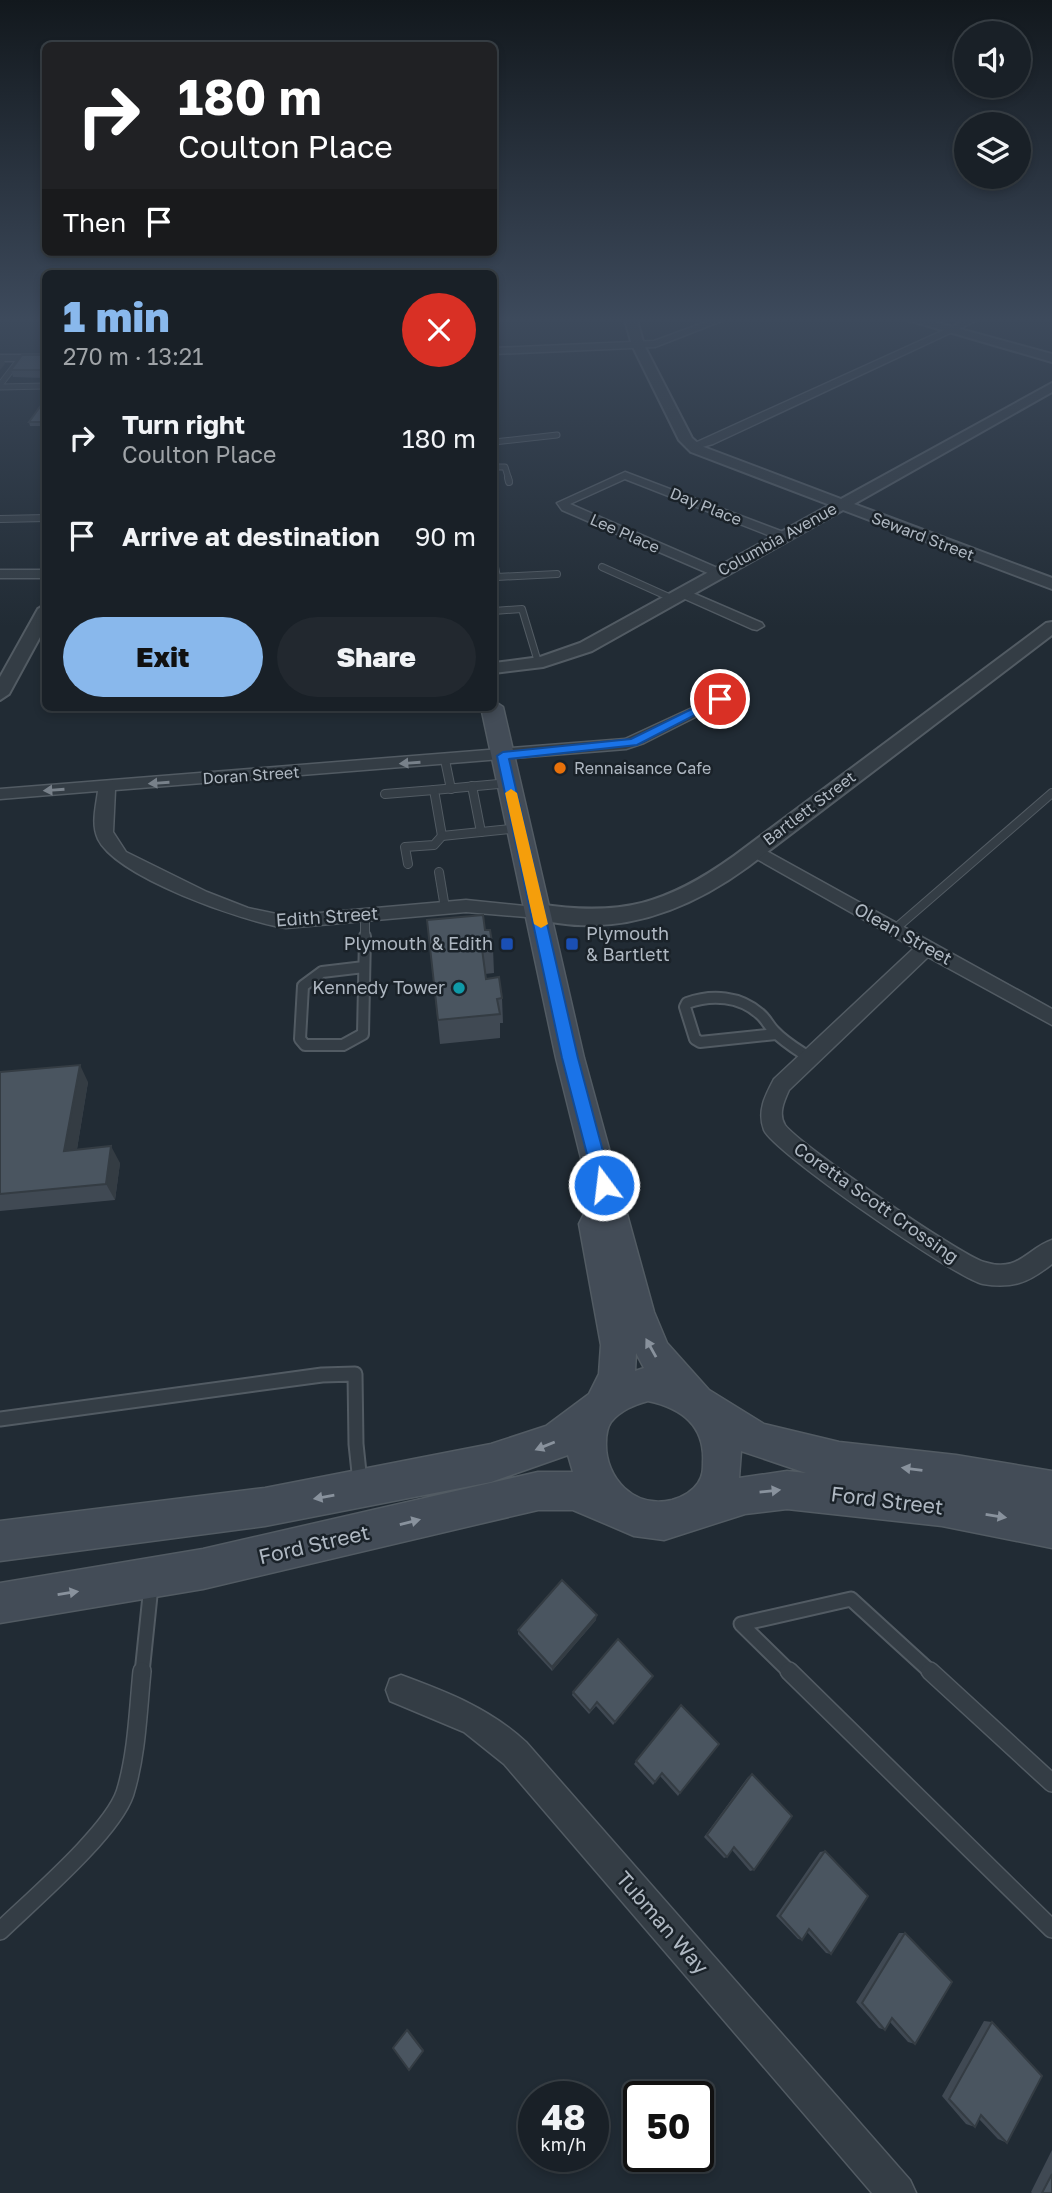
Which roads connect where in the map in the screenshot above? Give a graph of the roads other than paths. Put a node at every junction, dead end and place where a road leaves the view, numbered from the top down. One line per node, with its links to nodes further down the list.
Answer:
1 (679, 422): 6 (street)
2 (752, 422): 6 (street)
3 (989, 422): 10 (street, Columbia Avenue)
4 (557, 435): 5 (lane)
5 (497, 442)
6 (692, 447): 10 (street, Seward Street)
7 (497, 467): 8 (lane)
8 (509, 482)
9 (590, 489): 13 (street, Day Place); 15 (street, Lee Place)
10 (840, 505): 13 (street, Columbia Avenue); 20 (street, Seward Street)
11 (0, 519): 12 (lane)
12 (42, 519)
13 (782, 536): 15 (street, Columbia Avenue)
14 (602, 567): 21 (lane)
15 (717, 573): 21 (street, Columbia Avenue)
16 (0, 574): 17 (street)
17 (42, 574)
18 (557, 574): 19 (lane)
19 (497, 577)
20 (1052, 584)
21 (676, 595): 24 (street); 26 (street, Columbia Avenue)
22 (497, 611): 26 (lane)
23 (42, 616): 28 (street)
24 (757, 626)
25 (1052, 627): 44 (street, Bartlett Street)
26 (538, 662): 27 (street, Columbia Avenue)
27 (497, 668)
28 (0, 694)
29 (720, 699): 31 (street, Doran Street)
30 (493, 711): 31 (main road)
31 (503, 756): 32 (street, Doran Street); 33 (main road)
32 (445, 760): 35 (street, Doran Street, one-way to 35); 36 (lane)
33 (509, 783): 34 (lane); 41 (main road)
34 (472, 786): 36 (lane); 42 (lane)
35 (107, 787): 39 (street, Doran Street, one-way to 39); 49 (street, Edith Street)
36 (451, 789): 37 (lane)
37 (434, 790): 40 (lane); 43 (lane)
38 (1052, 793): 50 (lane)
39 (0, 794)
40 (385, 794)
41 (519, 828): 42 (lane); 48 (main road)
42 (481, 832): 43 (lane)
43 (442, 836): 45 (lane)
44 (754, 850): 48 (street, Bartlett Street); 50 (street, Olean Street)
45 (408, 864)
46 (439, 872): 47 (lane)
47 (445, 908): 48 (street, Edith Street); 49 (street, Edith Street)
48 (538, 912): 55 (main road)
49 (365, 915): 52 (lane)
50 (895, 929): 51 (street, Olean Street)
51 (927, 947): 53 (street, Olean Street); 56 (street, Coretta Scott Crossing)
52 (364, 967): 52 (lane)
53 (1052, 1018)
54 (776, 1034): 54 (lane); 56 (lane)
55 (570, 1058): 58 (main road, one-way to 55); 59 (main road)
56 (810, 1058): 57 (street, Coretta Scott Crossing)
57 (1052, 1251)
58 (697, 1402): 59 (main road); 62 (main road, Ford Street, one-way to 58); 64 (main road)
59 (602, 1405): 61 (main road, one-way to 61); 63 (main road)
60 (0, 1419): 61 (lane)
61 (361, 1490): 66 (main road, one-way to 66)
62 (1052, 1490)
63 (622, 1511): 64 (main road); 67 (main road, Ford Street, one-way to 63)
64 (682, 1517): 65 (main road, Ford Street, one-way to 65)
65 (1052, 1528)
66 (0, 1541)
67 (151, 1580): 68 (main road, Ford Street, one-way to 67); 72 (lane)
68 (0, 1603)
69 (401, 1690): 73 (street, Tubman Way)
70 (1052, 1783): 71 (lane)
71 (1052, 1929)
72 (0, 1931)
73 (897, 2193)

